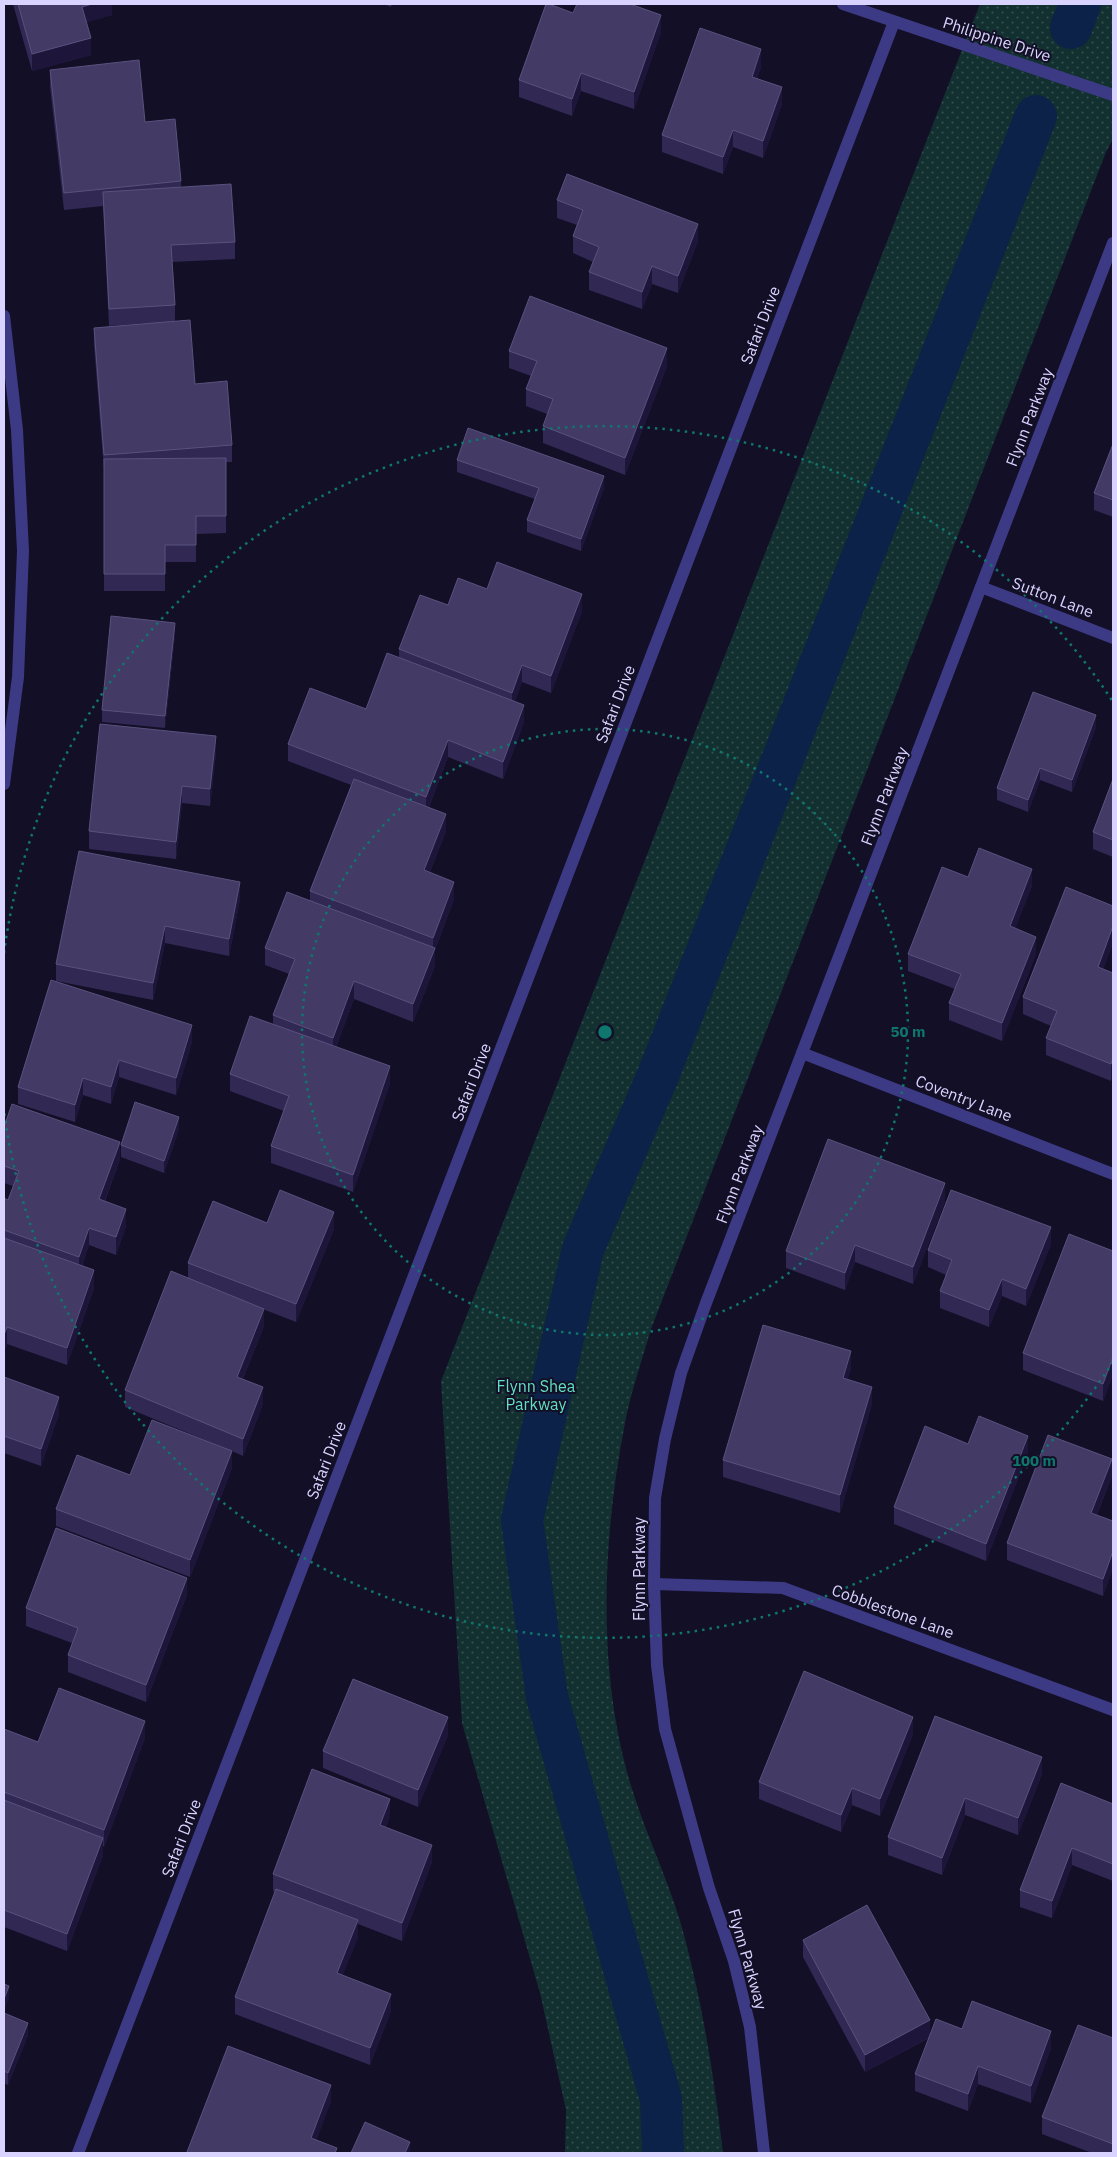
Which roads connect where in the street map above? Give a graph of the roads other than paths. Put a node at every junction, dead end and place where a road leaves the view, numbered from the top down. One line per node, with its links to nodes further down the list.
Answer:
1 (843, 4): 2 (street, Philippine Drive)
2 (894, 22): 3 (street, Philippine Drive); 13 (street, Safari Drive)
3 (1113, 95)
4 (1113, 243): 6 (street, Flynn Parkway)
5 (4, 316): 8 (street)
6 (981, 587): 7 (street, Sutton Lane); 9 (street, Flynn Parkway)
7 (1113, 638)
8 (4, 784)
9 (802, 1053): 10 (street, Coventry Lane); 11 (street, Flynn Parkway)
10 (1113, 1174)
11 (654, 1584): 12 (street, Cobblestone Lane); 14 (street, Flynn Parkway)
12 (1113, 1710)
13 (78, 2153)
14 (764, 2153)

